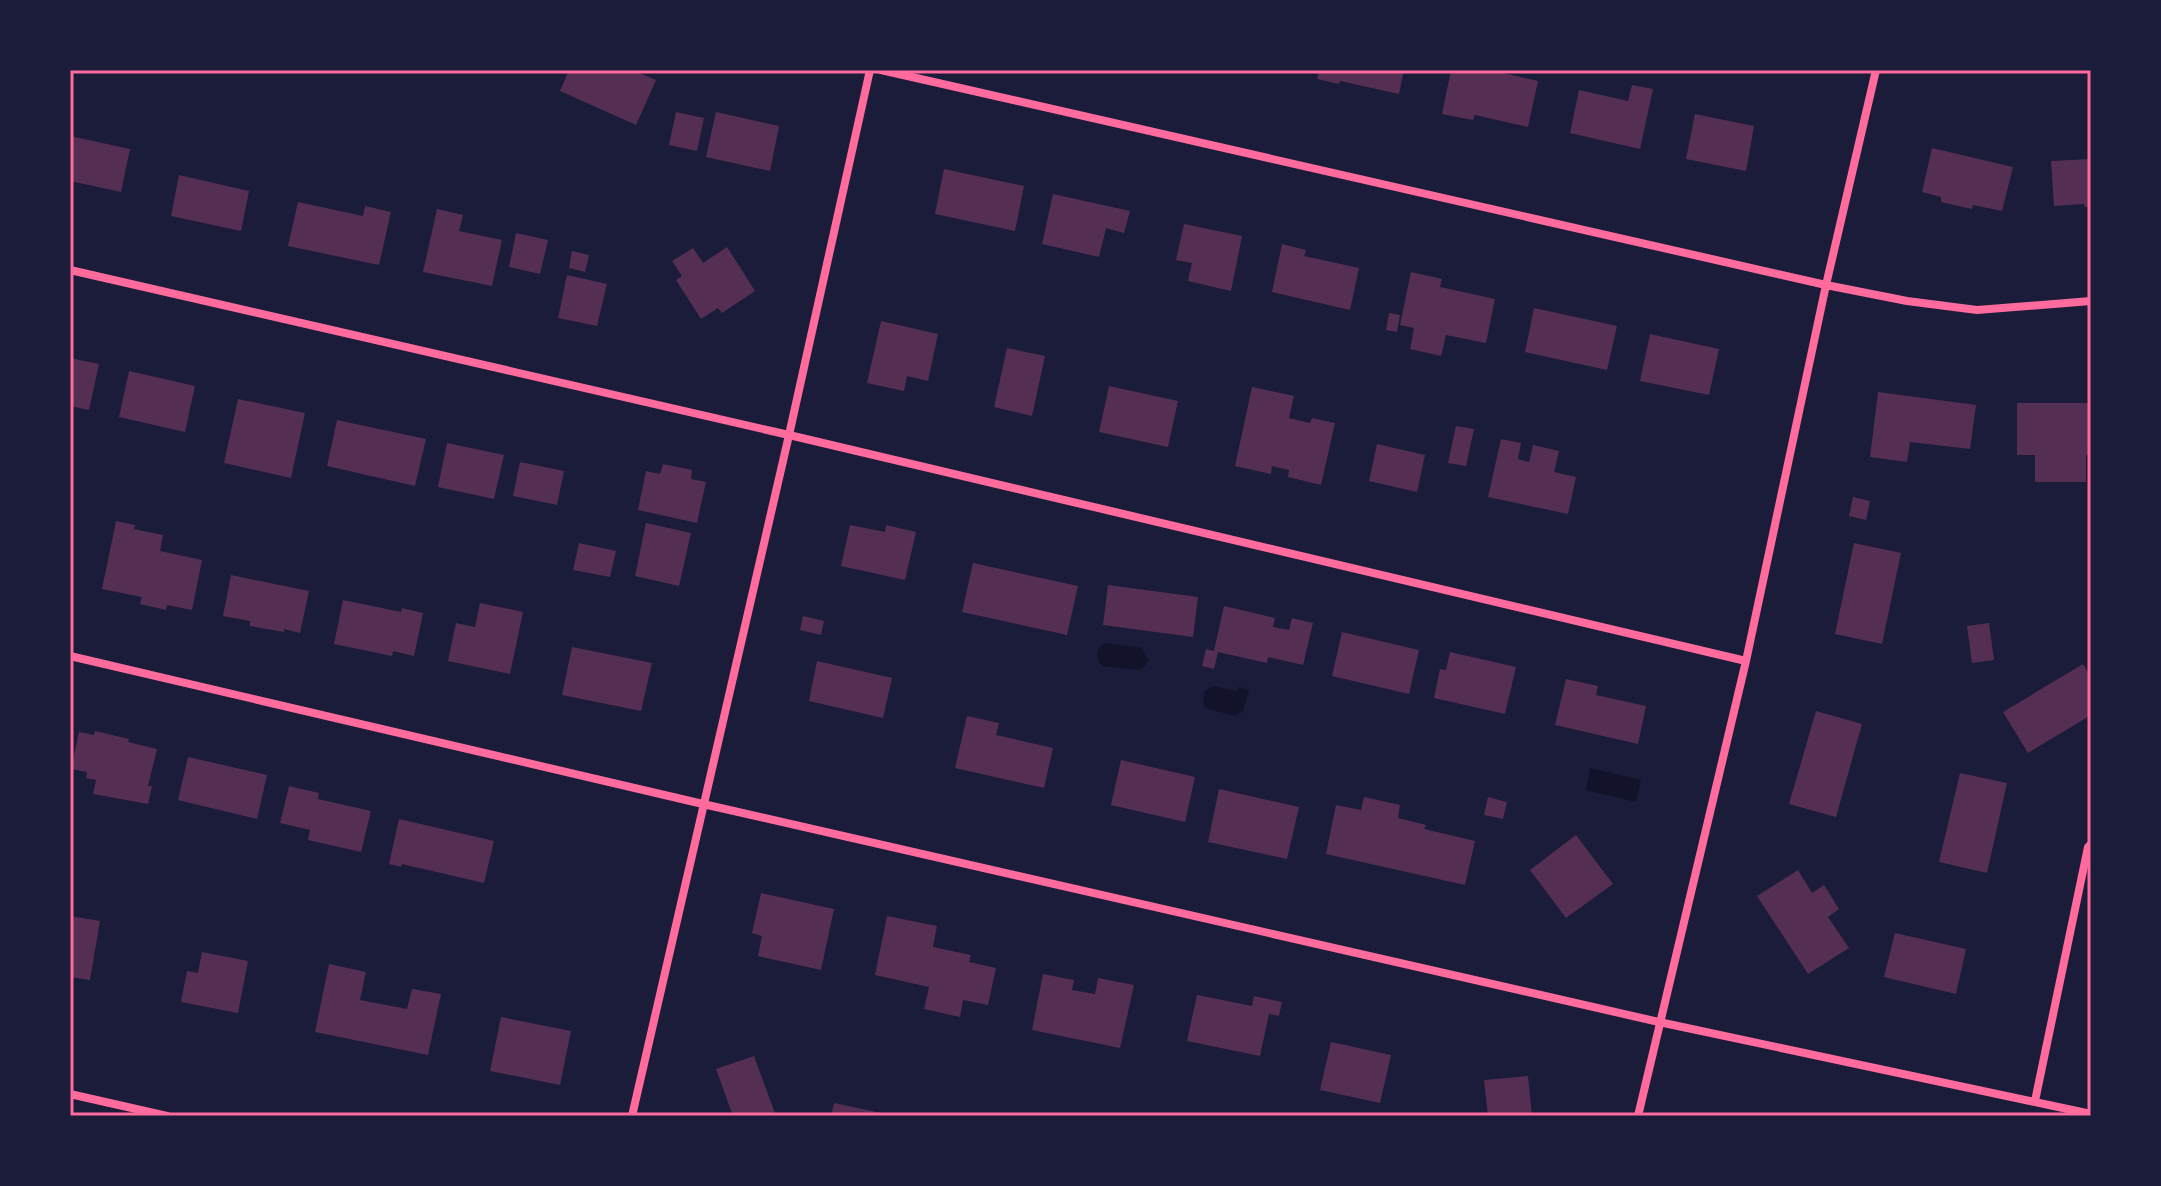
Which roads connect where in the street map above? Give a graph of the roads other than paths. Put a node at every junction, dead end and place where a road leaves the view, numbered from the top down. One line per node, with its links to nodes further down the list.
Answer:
1 (870, 70): 7 (street)
2 (881, 70): 5 (street)
3 (1876, 70): 5 (street)
4 (70, 270): 7 (street)
5 (1826, 285): 6 (street); 9 (street)
6 (2091, 301)
7 (789, 435): 9 (street); 10 (street)
8 (70, 656): 10 (street)
9 (1746, 661): 12 (street)
10 (703, 804): 12 (street); 17 (street)
11 (2091, 844): 14 (street)
12 (1659, 1022): 14 (street); 18 (street)
13 (70, 1094): 16 (street)
14 (2035, 1101): 15 (street)
15 (2091, 1114)
16 (167, 1116)
17 (632, 1116)
18 (1638, 1116)

